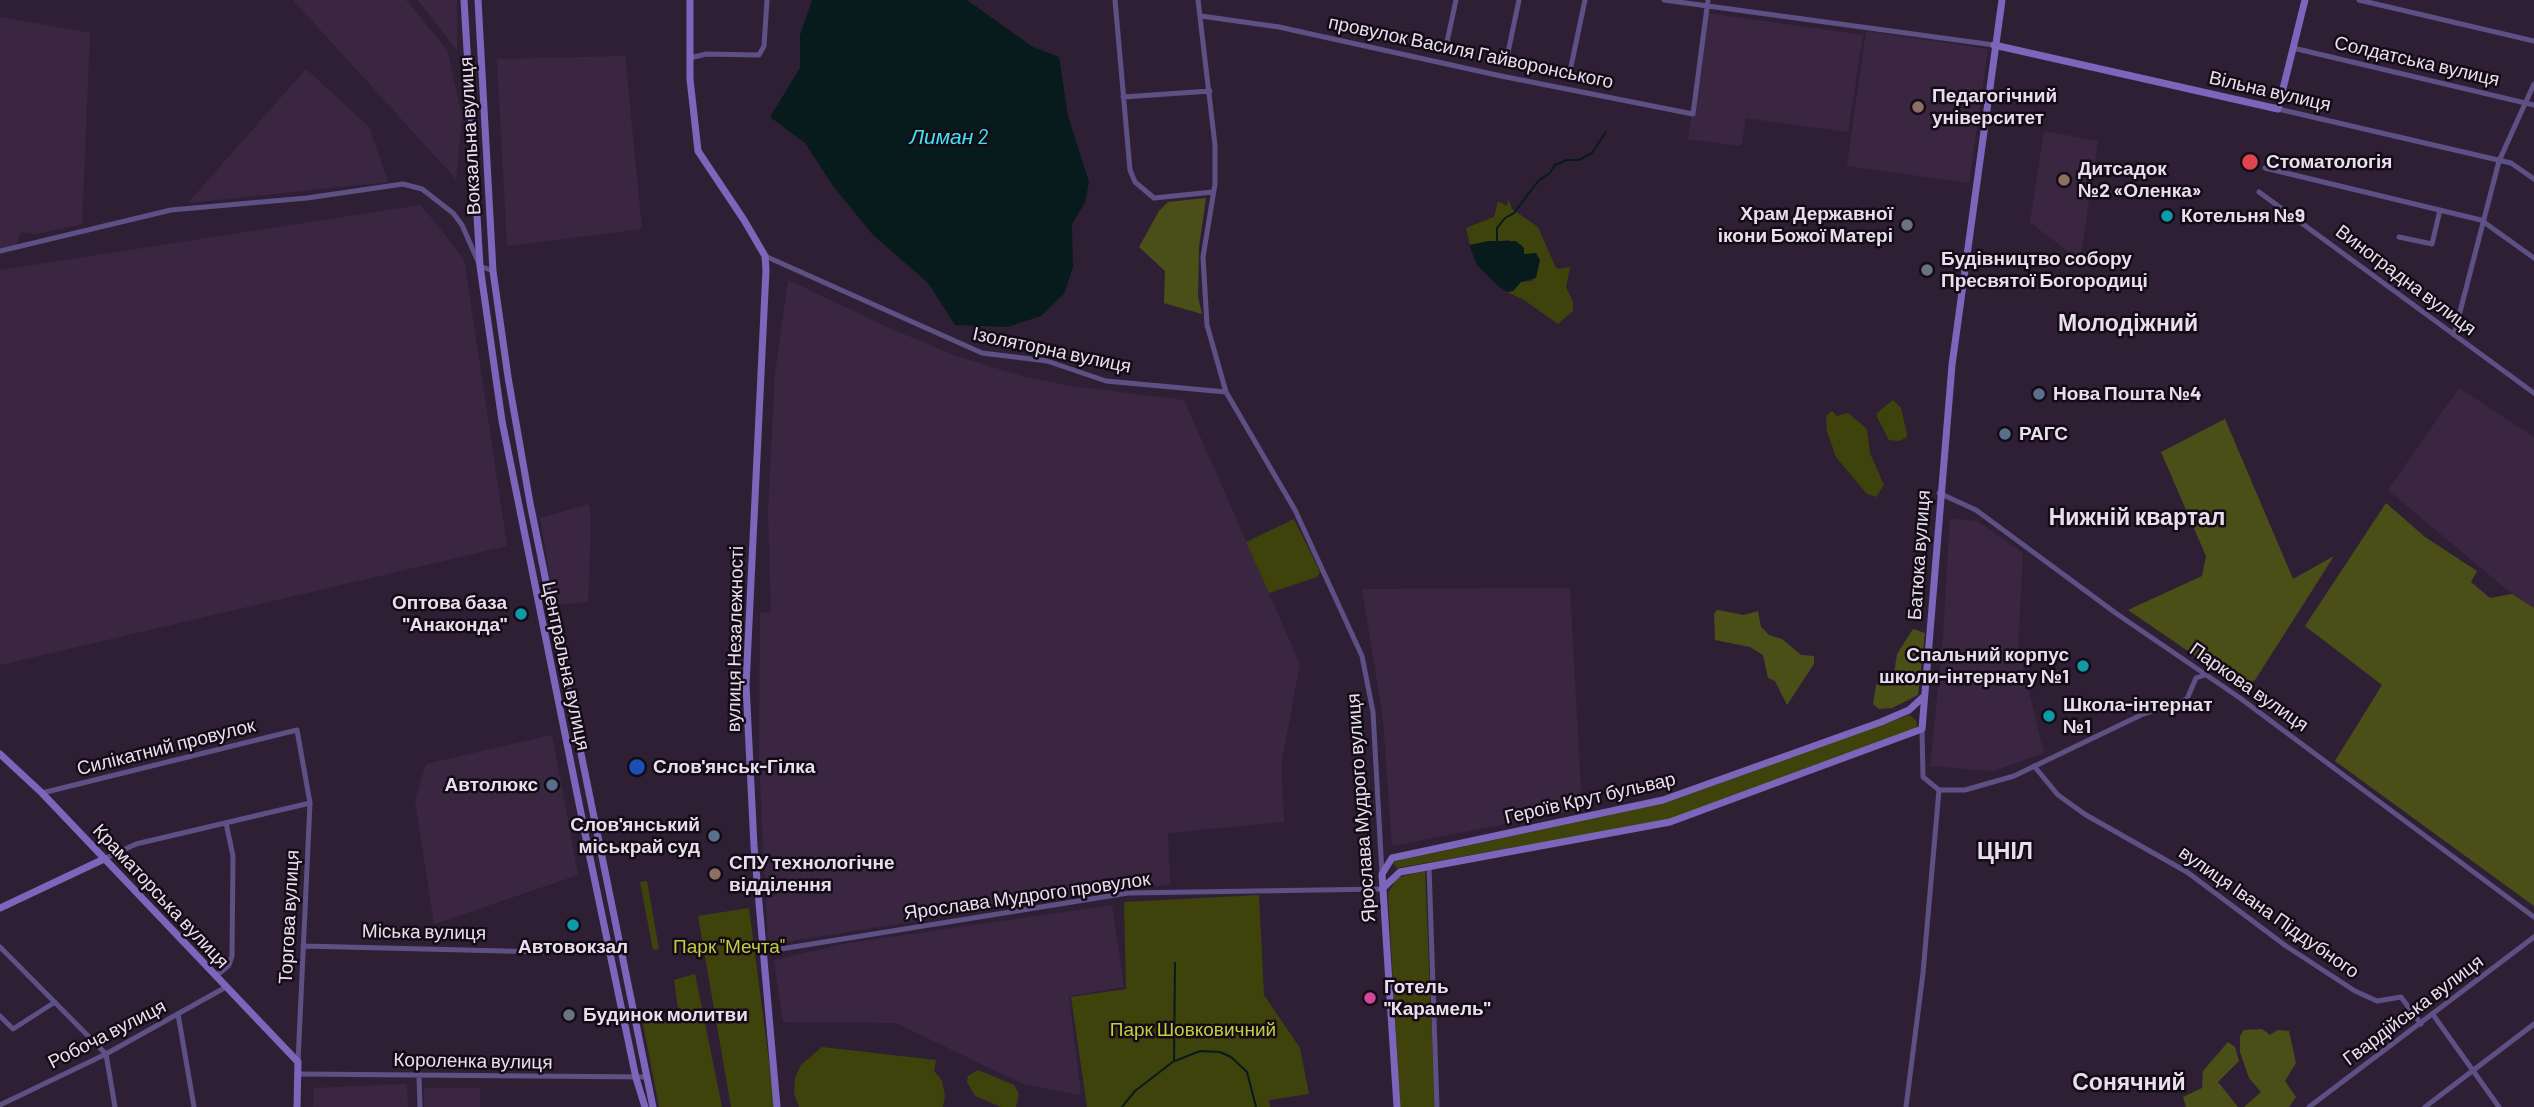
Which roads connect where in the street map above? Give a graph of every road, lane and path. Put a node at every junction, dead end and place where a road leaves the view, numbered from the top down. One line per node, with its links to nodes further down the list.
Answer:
1 (464, 0): 36 (street, Вокзальна вулиця)
2 (478, 0): 42 (street, Вокзальна вулиця)
3 (690, 0): 20 (street)
4 (767, 0): 20 (street)
5 (1115, 0): 25 (street)
6 (1198, 0): 15 (street, Ярослава Мудрого вулиця)
7 (1456, 0): 19 (street)
8 (1519, 0): 21 (street)
9 (1584, 0): 22 (street)
10 (1664, 0): 14 (street)
11 (2002, 0): 17 (street, Батюка вулиця)
12 (2305, 0): 18 (street)
13 (2359, 0): 16 (street)
14 (1707, 2): 15 (street, провулок Василя Гайворонського); 17 (street)
15 (1200, 16): 24 (street, Ярослава Мудрого вулиця)
16 (2534, 41)
17 (1994, 45): 28 (street, Вільна вулиця); 46 (street, Батюка вулиця)
18 (2293, 48): 26 (street, Солдатська вулиця); 28 (street)
19 (1445, 51)
20 (689, 60): 39 (street)
21 (1506, 62)
22 (1569, 76)
23 (2534, 84): 26 (street)
24 (1210, 91): 25 (street); 32 (street, Ярослава Мудрого вулиця)
25 (1123, 97): 32 (street)
26 (2524, 102): 27 (street, Солдатська вулиця); 29 (street)
27 (2534, 105)
28 (2278, 109): 29 (street, Вільна вулиця)
29 (2498, 160): 31 (street, Вільна вулиця); 35 (street)
30 (2265, 168): 34 (street)
31 (2534, 179)
32 (1213, 192): 44 (street, Ярослава Мудрого вулиця)
33 (2259, 192): 43 (street, Виноградна вулиця)
34 (2440, 210): 35 (street); 37 (street)
35 (2481, 220): 40 (street); 43 (street)
36 (478, 228): 41 (street, Центральна вулиця)
37 (2399, 237)
38 (0, 251): 41 (street)
39 (765, 256): 44 (street, Ізоляторна вулиця); 67 (street, вулиця Незалежності)
40 (2534, 258)
41 (480, 266): 42 (street); 82 (street, Центральна вулиця)
42 (493, 271): 81 (street, Центральна вулиця)
43 (2454, 335): 45 (street, Виноградна вулиця)
44 (1226, 392): 59 (street, Ярослава Мудрого вулиця)
45 (2534, 393)
46 (1939, 493): 47 (street, Паркова вулиця); 48 (street, Батюка вулиця)
47 (2205, 675): 52 (street); 62 (street, Паркова вулиця)
48 (1923, 697): 49 (street, Батюка вулиця); 59 (street, Героїв Крут бульвар)
49 (1922, 729): 53 (street, Батюка вулиця); 58 (street, Героїв Крут бульвар)
50 (297, 730): 54 (street, Силікатний провулок); 55 (street, Торгова вулиця)
51 (0, 754): 54 (street, Краматорська вулиця)
52 (2034, 766): 53 (street); 74 (street, вулиця Івана Піддубного)
53 (1939, 790): 94 (street)
54 (42, 793): 57 (street, Краматорська вулиця)
55 (310, 803): 56 (street); 64 (street, Торгова вулиця)
56 (226, 823): 57 (street); 68 (street)
57 (104, 859): 61 (street); 68 (street, Краматорська вулиця)
58 (1429, 866): 60 (street, Героїв Крут бульвар); 93 (street)
59 (1382, 874): 60 (street, Ярослава Мудрого вулиця)
60 (1382, 889): 67 (street, Ярослава Мудрого провулок); 92 (street, Ярослава Мудрого вулиця)
61 (0, 908)
62 (2534, 917)
63 (2534, 937): 73 (street, Гвардійська вулиця)
64 (303, 946): 66 (street, Міська вулиця); 77 (street, Торгова вулиця)
65 (0, 947): 70 (street)
66 (545, 952)
67 (762, 952): 91 (street, вулиця Незалежності)
68 (216, 976): 69 (street, Краматорська вулиця)
69 (226, 987): 71 (street, Робоча вулиця); 77 (street, Краматорська вулиця)
70 (55, 1002): 72 (street); 76 (street)
71 (178, 1014): 76 (street, Робоча вулиця); 86 (street)
72 (0, 1016)
73 (2434, 1016): 74 (street, Гвардійська вулиця); 78 (street)
74 (2421, 1024): 84 (street, Гвардійська вулиця)
75 (2534, 1024): 78 (street)
76 (106, 1054): 83 (street, Робоча вулиця); 85 (street)
77 (298, 1062): 79 (street, Торгова вулиця)
78 (2473, 1071): 96 (street); 97 (street)
79 (299, 1074): 80 (street, Короленка вулиця); 87 (street, Торгова вулиця)
80 (419, 1076): 82 (street, Короленка вулиця); 88 (street)
81 (647, 1077): 82 (street, Короленка вулиця); 90 (street, Центральна вулиця)
82 (636, 1078): 89 (street, Центральна вулиця)
83 (0, 1105)
84 (2317, 1105): 95 (street, Гвардійська вулиця)
85 (115, 1107)
86 (194, 1107)
87 (297, 1107)
88 (420, 1107)
89 (645, 1107)
90 (653, 1107)
91 (777, 1107)
92 (1397, 1107)
93 (1437, 1107)
94 (1906, 1107)
95 (2309, 1107)
96 (2425, 1107)
97 (2499, 1107)

